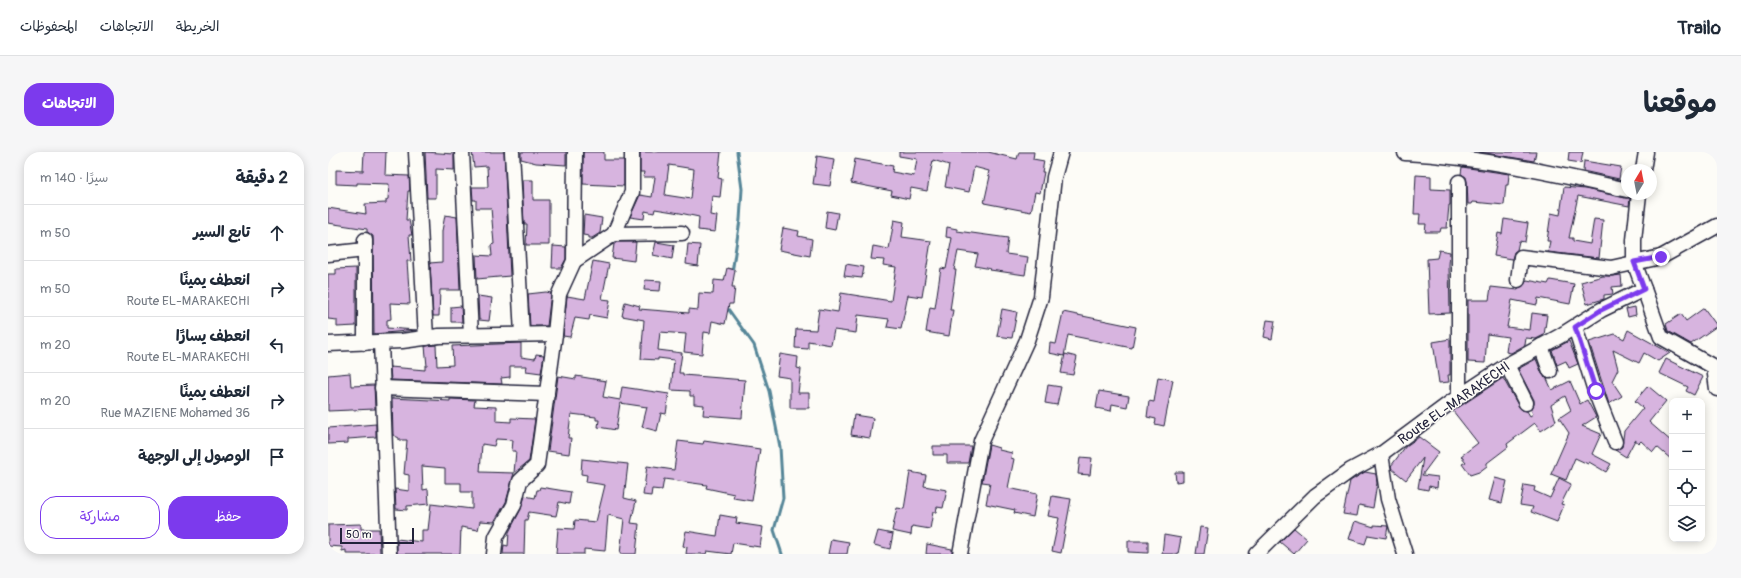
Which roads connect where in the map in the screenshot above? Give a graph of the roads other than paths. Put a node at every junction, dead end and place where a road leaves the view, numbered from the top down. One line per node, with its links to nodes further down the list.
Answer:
1 (416, 152): 25 (street)
2 (462, 152): 24 (street)
3 (512, 152): 22 (street)
4 (575, 152): 17 (street)
5 (632, 152): 15 (street)
6 (1061, 152): 41 (street)
7 (1646, 152): 9 (street)
8 (1405, 153): 11 (street)
9 (1644, 164)
10 (1459, 182): 35 (street)
11 (1621, 189)
12 (1638, 200): 18 (street)
13 (1717, 226): 18 (street)
14 (682, 232): 15 (street)
15 (614, 234): 17 (street)
16 (328, 254): 27 (street)
17 (574, 261): 23 (street)
18 (1634, 262): 19 (street); 20 (street)
19 (1518, 280)
20 (1644, 289): 21 (street, Route EL-MARAKECHI); 33 (street)
21 (1575, 327): 29 (street, Route EL-MARAKECHI); 37 (street)
22 (522, 334): 23 (street); 24 (street)
23 (555, 334): 34 (street)
24 (471, 335): 25 (street)
25 (426, 338): 26 (street)
26 (381, 342): 27 (street); 32 (street)
27 (365, 343): 28 (street)
28 (328, 344)
29 (1541, 346): 30 (street, Route EL-MARAKECHI); 31 (street)
30 (1507, 365): 35 (street, Route EL-MARAKECHI); 36 (street)
31 (1550, 371)
32 (382, 388): 34 (street); 39 (street)
33 (1717, 389)
34 (547, 394): 40 (street)
35 (1459, 397): 38 (street, Route EL-MARAKECHI)
36 (1526, 403)
37 (1615, 442)
38 (1381, 454): 42 (street, Route EL-MARAKECHI); 43 (street)
39 (388, 554)
40 (494, 554)
41 (960, 554)
42 (1256, 554)
43 (1405, 554)

